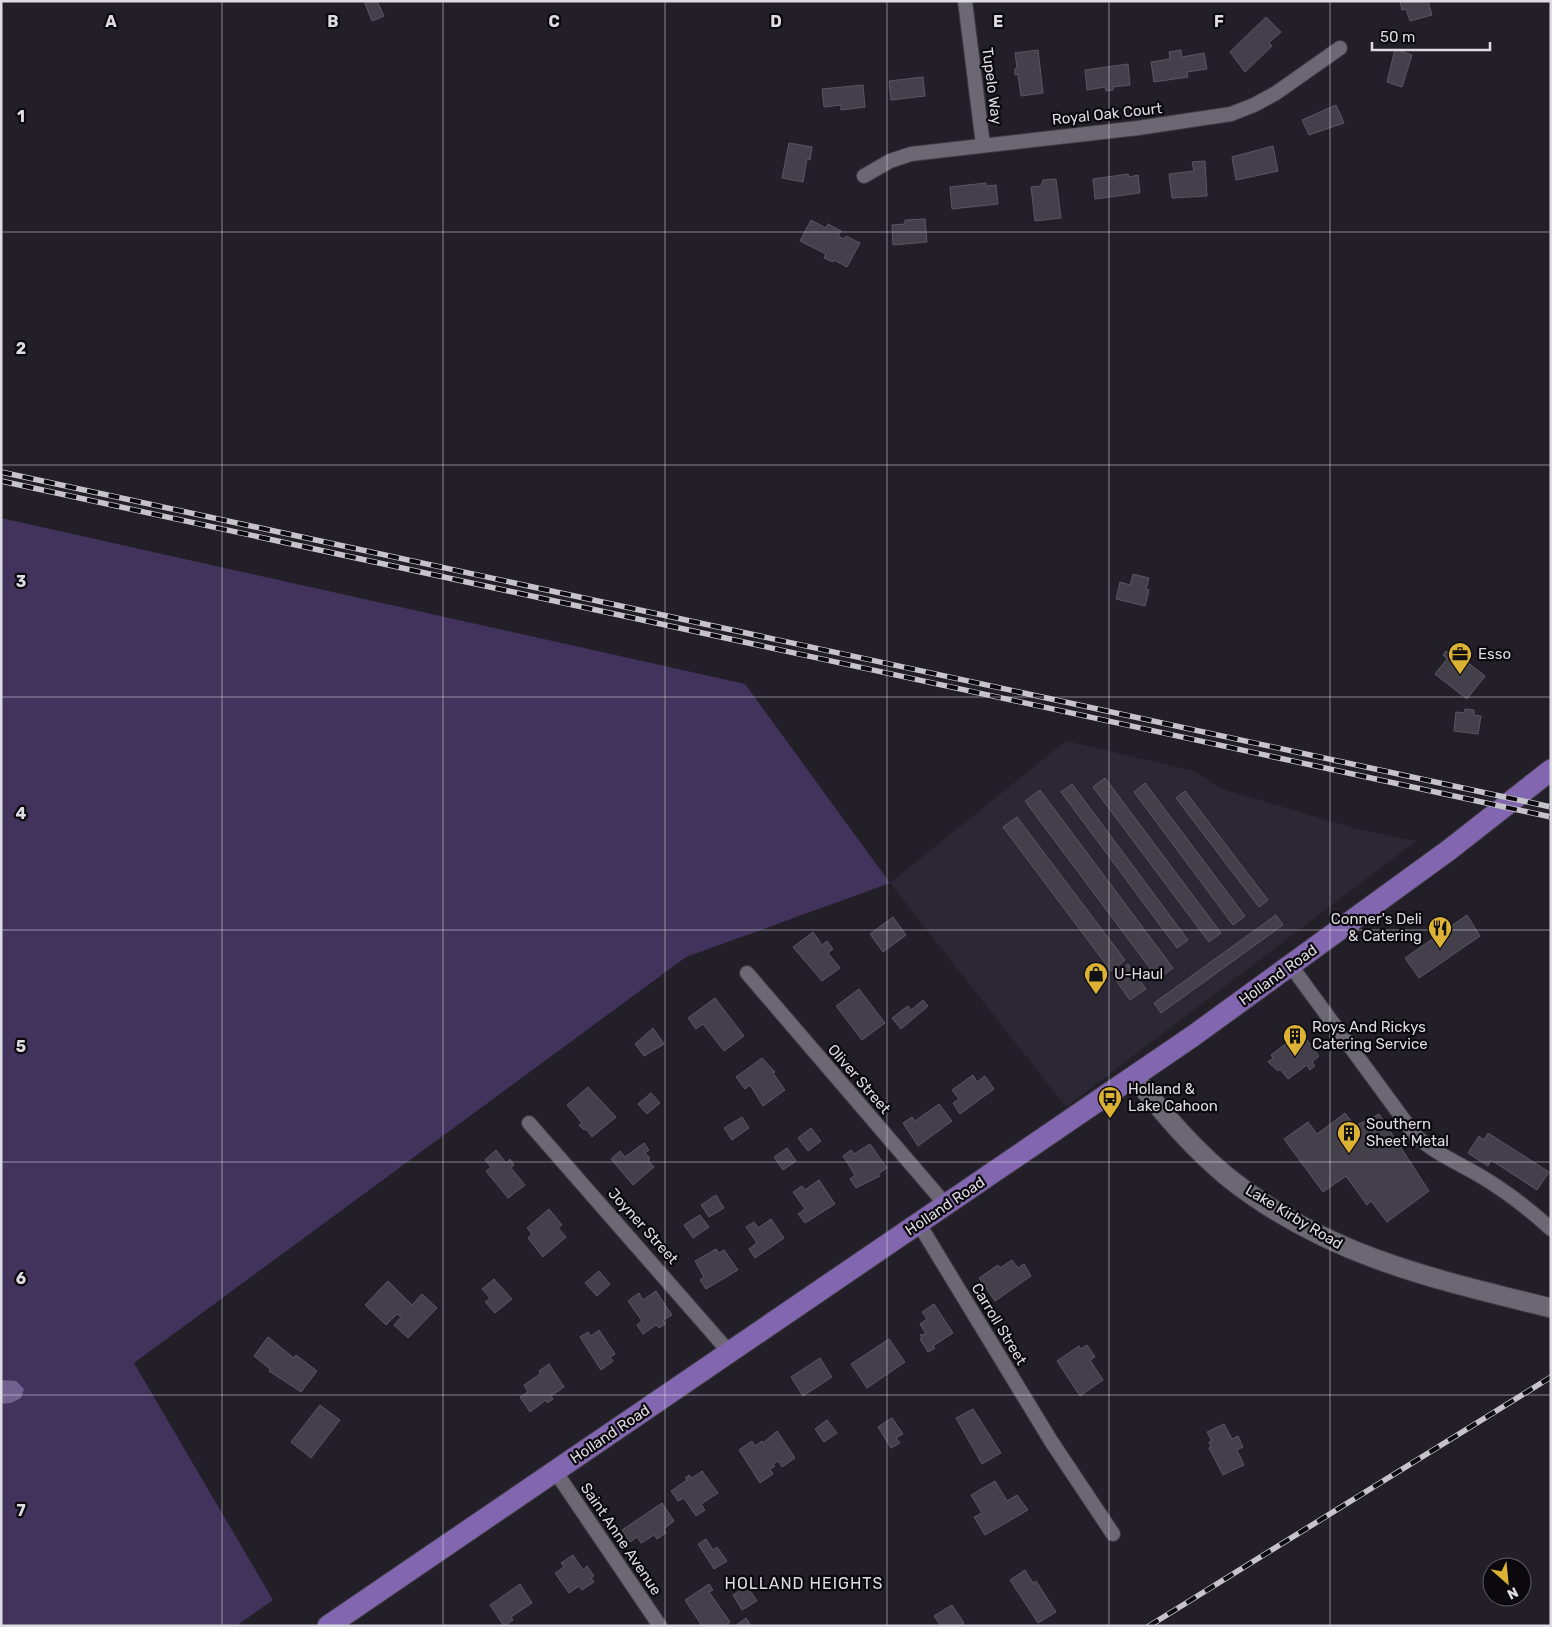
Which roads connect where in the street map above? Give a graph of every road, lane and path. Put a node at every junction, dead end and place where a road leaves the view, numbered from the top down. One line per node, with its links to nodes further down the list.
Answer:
1 (965, 1): 3 (street, Tupelo Way)
2 (1340, 48): 3 (street, Royal Oak Court)
3 (983, 145): 4 (street, Royal Oak Court)
4 (864, 176)
5 (1551, 770): 6 (main road, Holland Road)
6 (1291, 966): 8 (main road, Holland Road); 12 (street)
7 (747, 973): 10 (street, Oliver Street)
8 (1134, 1077): 10 (main road, Holland Road); 13 (street, Lake Kirby Road)
9 (529, 1122): 14 (street, Joyner Street)
10 (946, 1206): 11 (main road, Holland Road)
11 (919, 1224): 14 (main road, Holland Road); 16 (street, Carroll Street)
12 (1551, 1229)
13 (1551, 1308)
14 (730, 1353): 15 (main road, Holland Road)
15 (555, 1471): 17 (main road, Holland Road); 18 (street, Saint Anne Avenue)
16 (1113, 1534)
17 (328, 1626)
18 (660, 1626)

